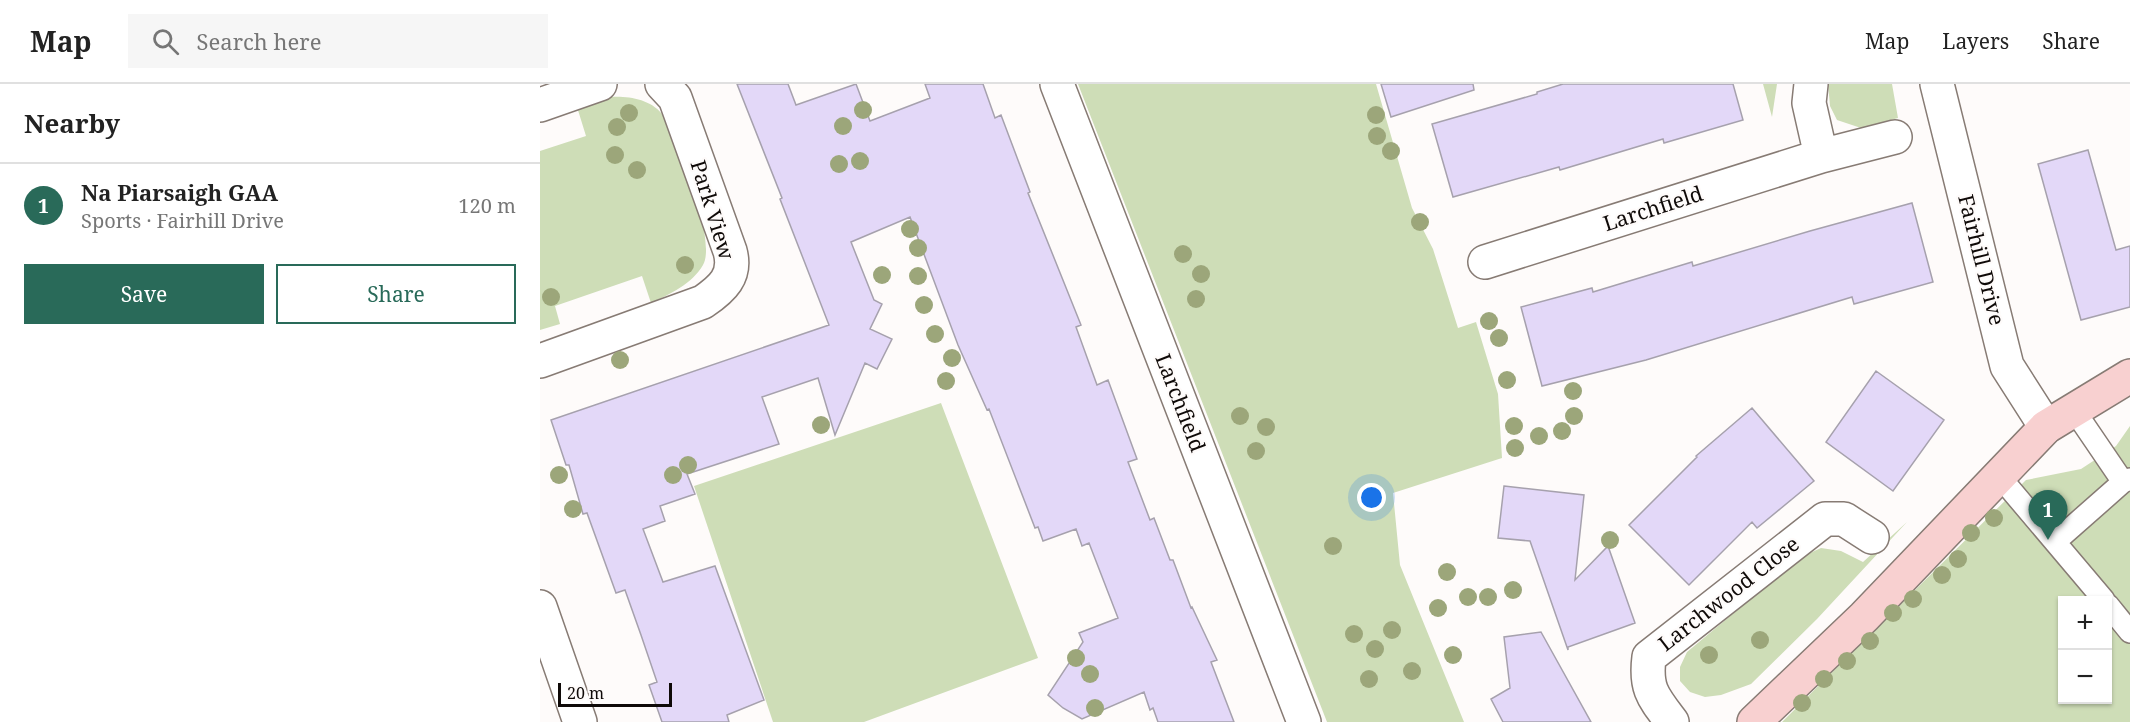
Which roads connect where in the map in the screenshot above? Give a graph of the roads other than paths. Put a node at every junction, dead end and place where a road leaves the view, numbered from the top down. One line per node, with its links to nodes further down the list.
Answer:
1 (600, 84): 6 (street)
2 (662, 84): 10 (street, Park View)
3 (1057, 84): 23 (street, Larchfield)
4 (1811, 84): 8 (street)
5 (1937, 84): 13 (street, Fairhill Drive)
6 (540, 105)
7 (1895, 137): 8 (street, Larchfield)
8 (1821, 156): 9 (street, Larchfield)
9 (1485, 262)
10 (540, 361)
11 (2130, 375): 12 (street)
12 (2074, 410): 13 (street); 15 (lane)
13 (2046, 427): 14 (street)
14 (2000, 477): 17 (lane); 25 (street)
15 (2126, 481): 17 (lane)
16 (1872, 537): 24 (street, Larchwood Close)
17 (2055, 542): 18 (lane)
18 (2101, 596)
19 (540, 606): 22 (street)
20 (2112, 610): 21 (lane)
21 (2130, 632)
22 (580, 722)
23 (1304, 722)
24 (1672, 722)
25 (1754, 722)

